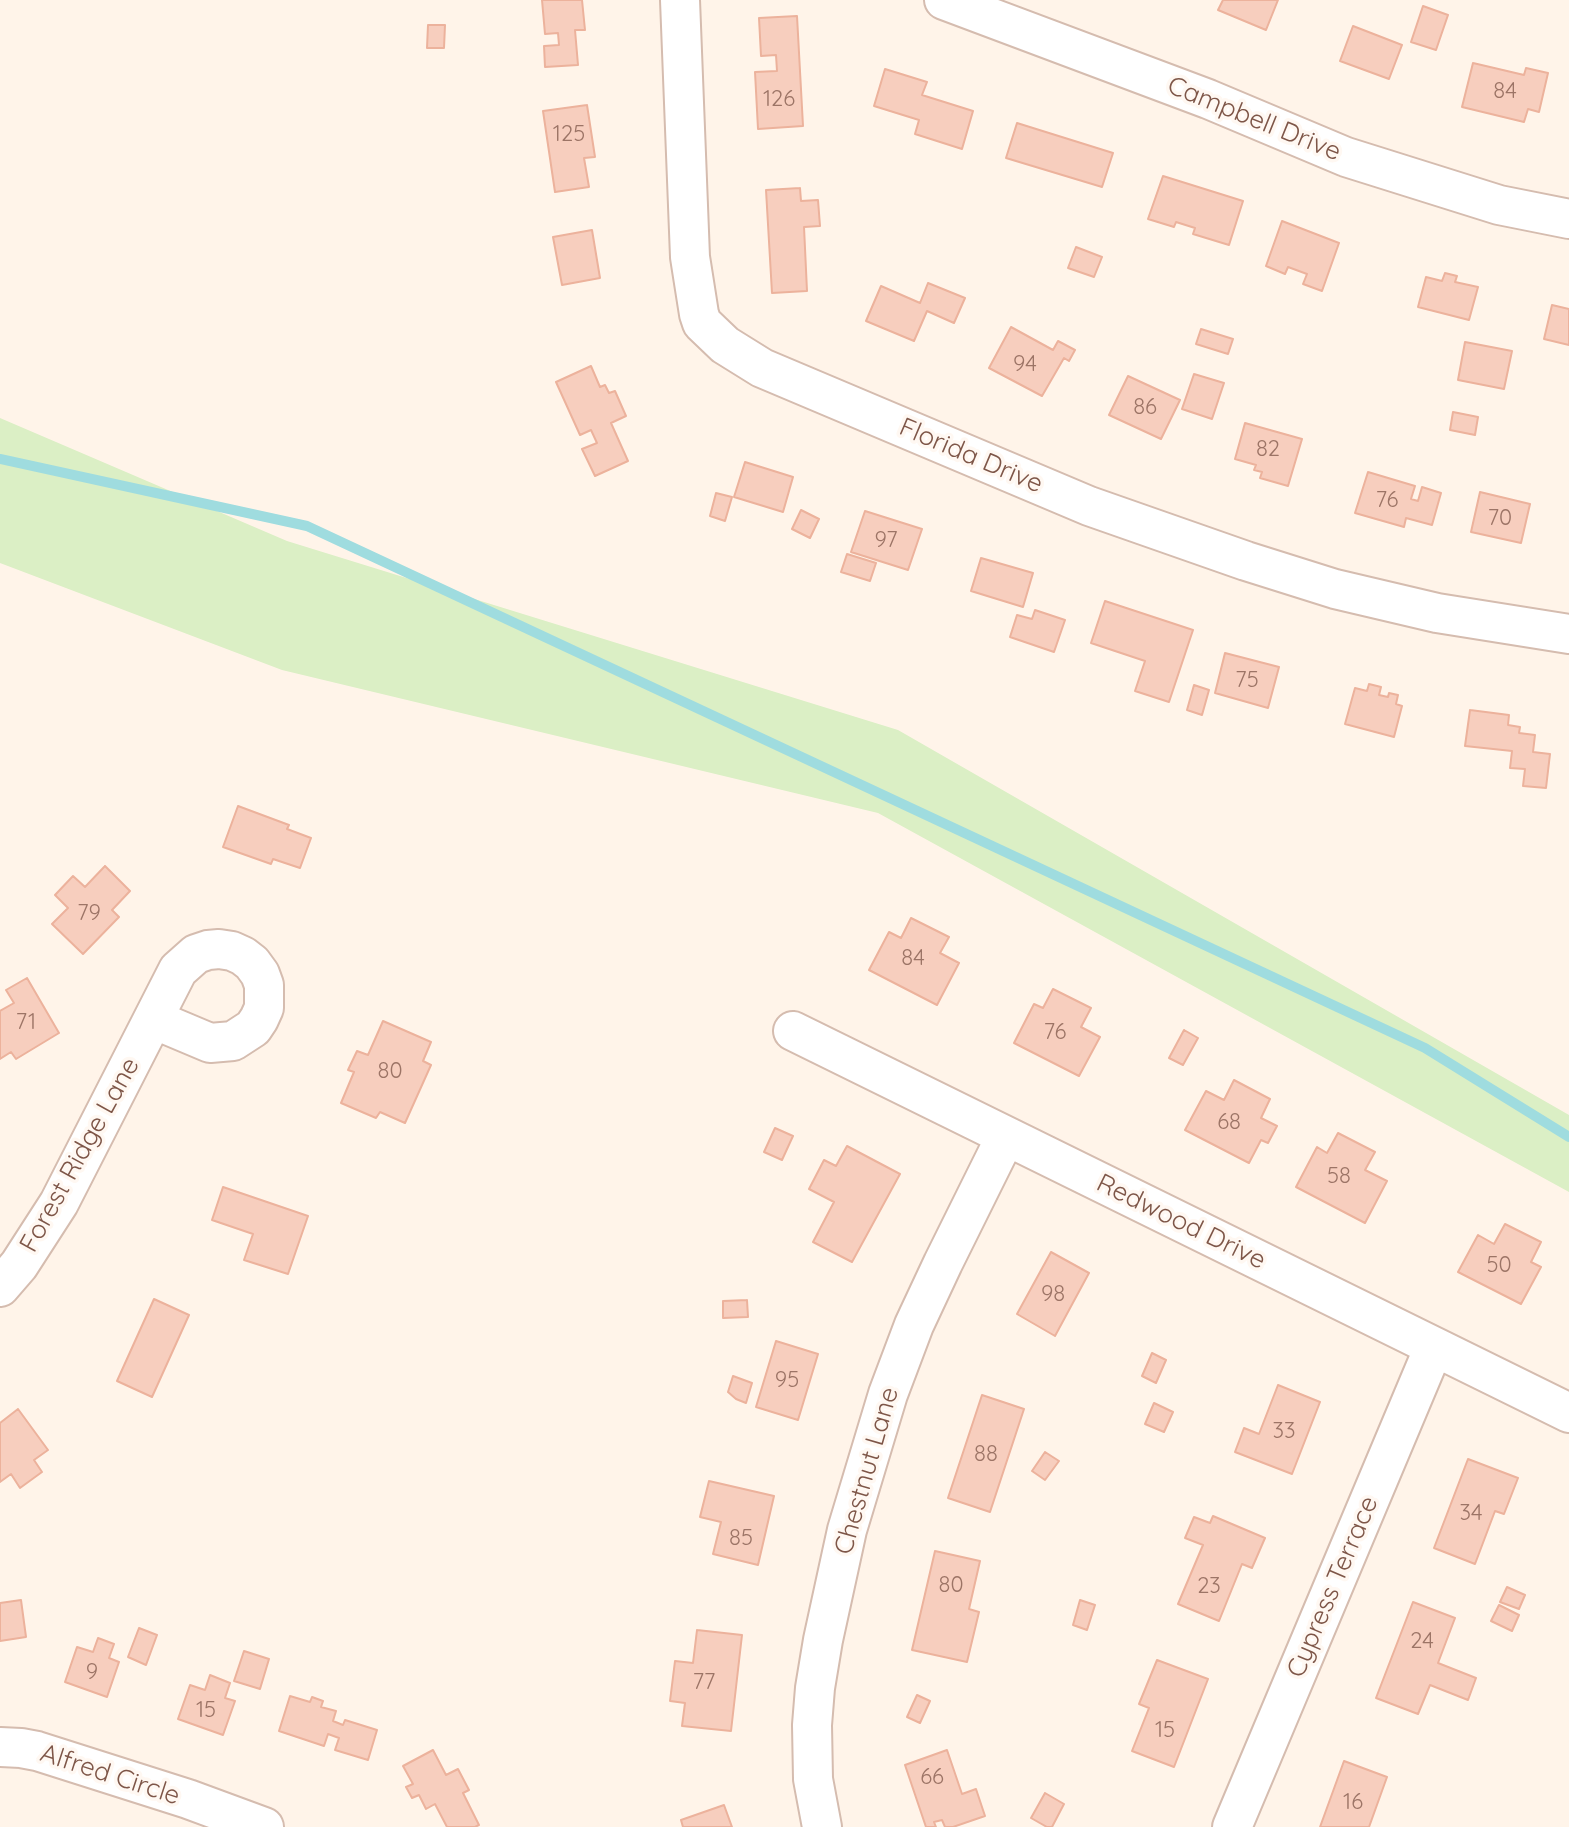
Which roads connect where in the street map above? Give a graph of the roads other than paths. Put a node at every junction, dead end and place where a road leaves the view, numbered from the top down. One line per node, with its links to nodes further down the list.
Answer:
1 (680, 0): 4 (street, Florida Drive)
2 (944, 0): 3 (street, Campbell Drive)
3 (1569, 219)
4 (1569, 634)
5 (153, 1019): 8 (street, Forest Ridge Lane)
6 (793, 1031): 7 (street, Redwood Drive)
7 (1006, 1136): 9 (street, Redwood Drive); 13 (street, Chestnut Lane)
8 (0, 1287)
9 (1434, 1347): 10 (street, Redwood Drive); 14 (street, Cypress Terrace)
10 (1569, 1413)
11 (0, 1747): 12 (street, Alfred Circle)
12 (264, 1827)
13 (822, 1827)
14 (1232, 1827)

